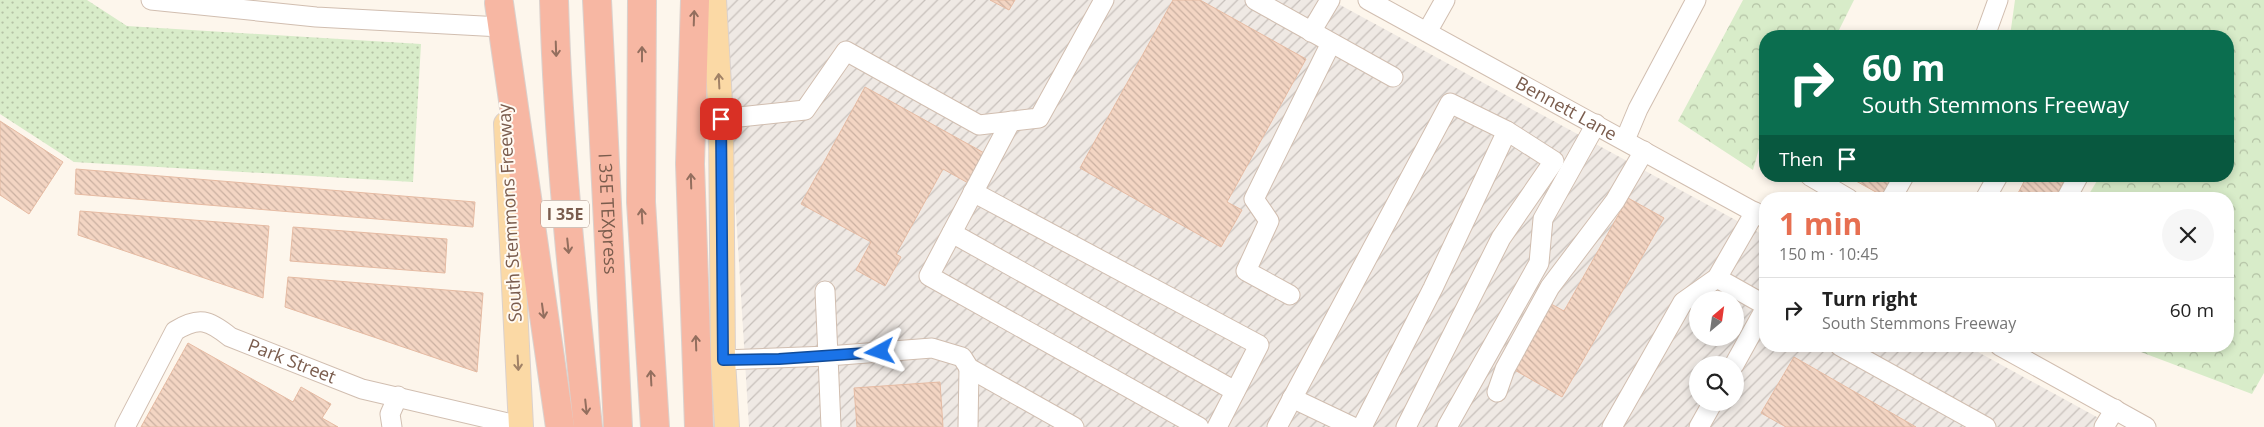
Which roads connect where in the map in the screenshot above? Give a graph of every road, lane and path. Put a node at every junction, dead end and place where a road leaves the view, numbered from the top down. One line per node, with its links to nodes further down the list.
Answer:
1 (152, 0): 16 (street)
2 (282, 0): 16 (street)
3 (554, 0): 56 (highway, I 35E, one-way to 56)
4 (596, 0): 57 (highway, I 35E TEXpress)
5 (642, 0): 58 (highway, one-way to 5)
6 (695, 0): 59 (highway, one-way to 6)
7 (714, 0): 22 (main road, one-way to 7)
8 (1104, 0): 23 (street)
9 (1255, 0): 18 (street)
10 (1330, 0): 18 (street)
11 (1368, 0): 19 (street, Bennett Lane)
12 (1445, 0): 19 (street)
13 (1696, 0): 26 (street)
14 (1998, 0): 17 (street)
15 (500, 10): 16 (street); 54 (main road, South Stemmons Freeway, one-way to 54); 55 (highway, one-way to 55)
16 (310, 16)
17 (1987, 30)
18 (1311, 32): 20 (street)
19 (1427, 32): 24 (street, Bennett Lane)
20 (1331, 43): 21 (street); 36 (street)
21 (1393, 77)
22 (721, 119): 23 (street); 43 (main road)
23 (1010, 122): 29 (street)
24 (1596, 124): 26 (street, Bennett Lane); 70 (street)
25 (1508, 131): 48 (street); 68 (street); 69 (street)
26 (1625, 140): 27 (street, Bennett Lane)
27 (1644, 151): 31 (street, Bennett Lane); 46 (street)
28 (1820, 182): 30 (street)
29 (973, 192): 33 (street); 45 (street)
30 (1837, 192)
31 (1759, 214)
32 (1759, 216): 34 (street)
33 (952, 233): 45 (street); 64 (street)
34 (1717, 278): 37 (street); 71 (street)
35 (825, 291): 41 (street)
36 (1290, 295)
37 (1759, 302)
38 (1759, 320): 42 (street)
39 (1851, 352): 73 (street)
40 (2011, 352): 49 (street)
41 (828, 356): 43 (street); 44 (street); 61 (street)
42 (1739, 356)
43 (723, 360): 60 (main road)
44 (969, 368): 51 (street); 62 (street)
45 (1236, 391): 65 (street)
46 (1497, 392)
47 (398, 396): 52 (street, Park Street); 53 (street); 54 (street, Park Street)
48 (1292, 398): 66 (street); 67 (street)
49 (2115, 409): 74 (street); 75 (street)
50 (1708, 411): 72 (street)
51 (1053, 422): 63 (street)
52 (125, 427)
53 (392, 427)
54 (521, 427)
55 (560, 427)
56 (588, 427)
57 (618, 427)
58 (655, 427)
59 (699, 427)
60 (727, 427)
61 (831, 427)
62 (968, 427)
63 (1074, 427)
64 (1198, 427)
65 (1217, 427)
66 (1277, 427)
67 (1353, 427)
68 (1362, 427)
69 (1406, 427)
70 (1447, 427)
71 (1612, 427)
72 (1699, 427)
73 (1986, 427)
74 (2104, 427)
75 (2145, 427)

